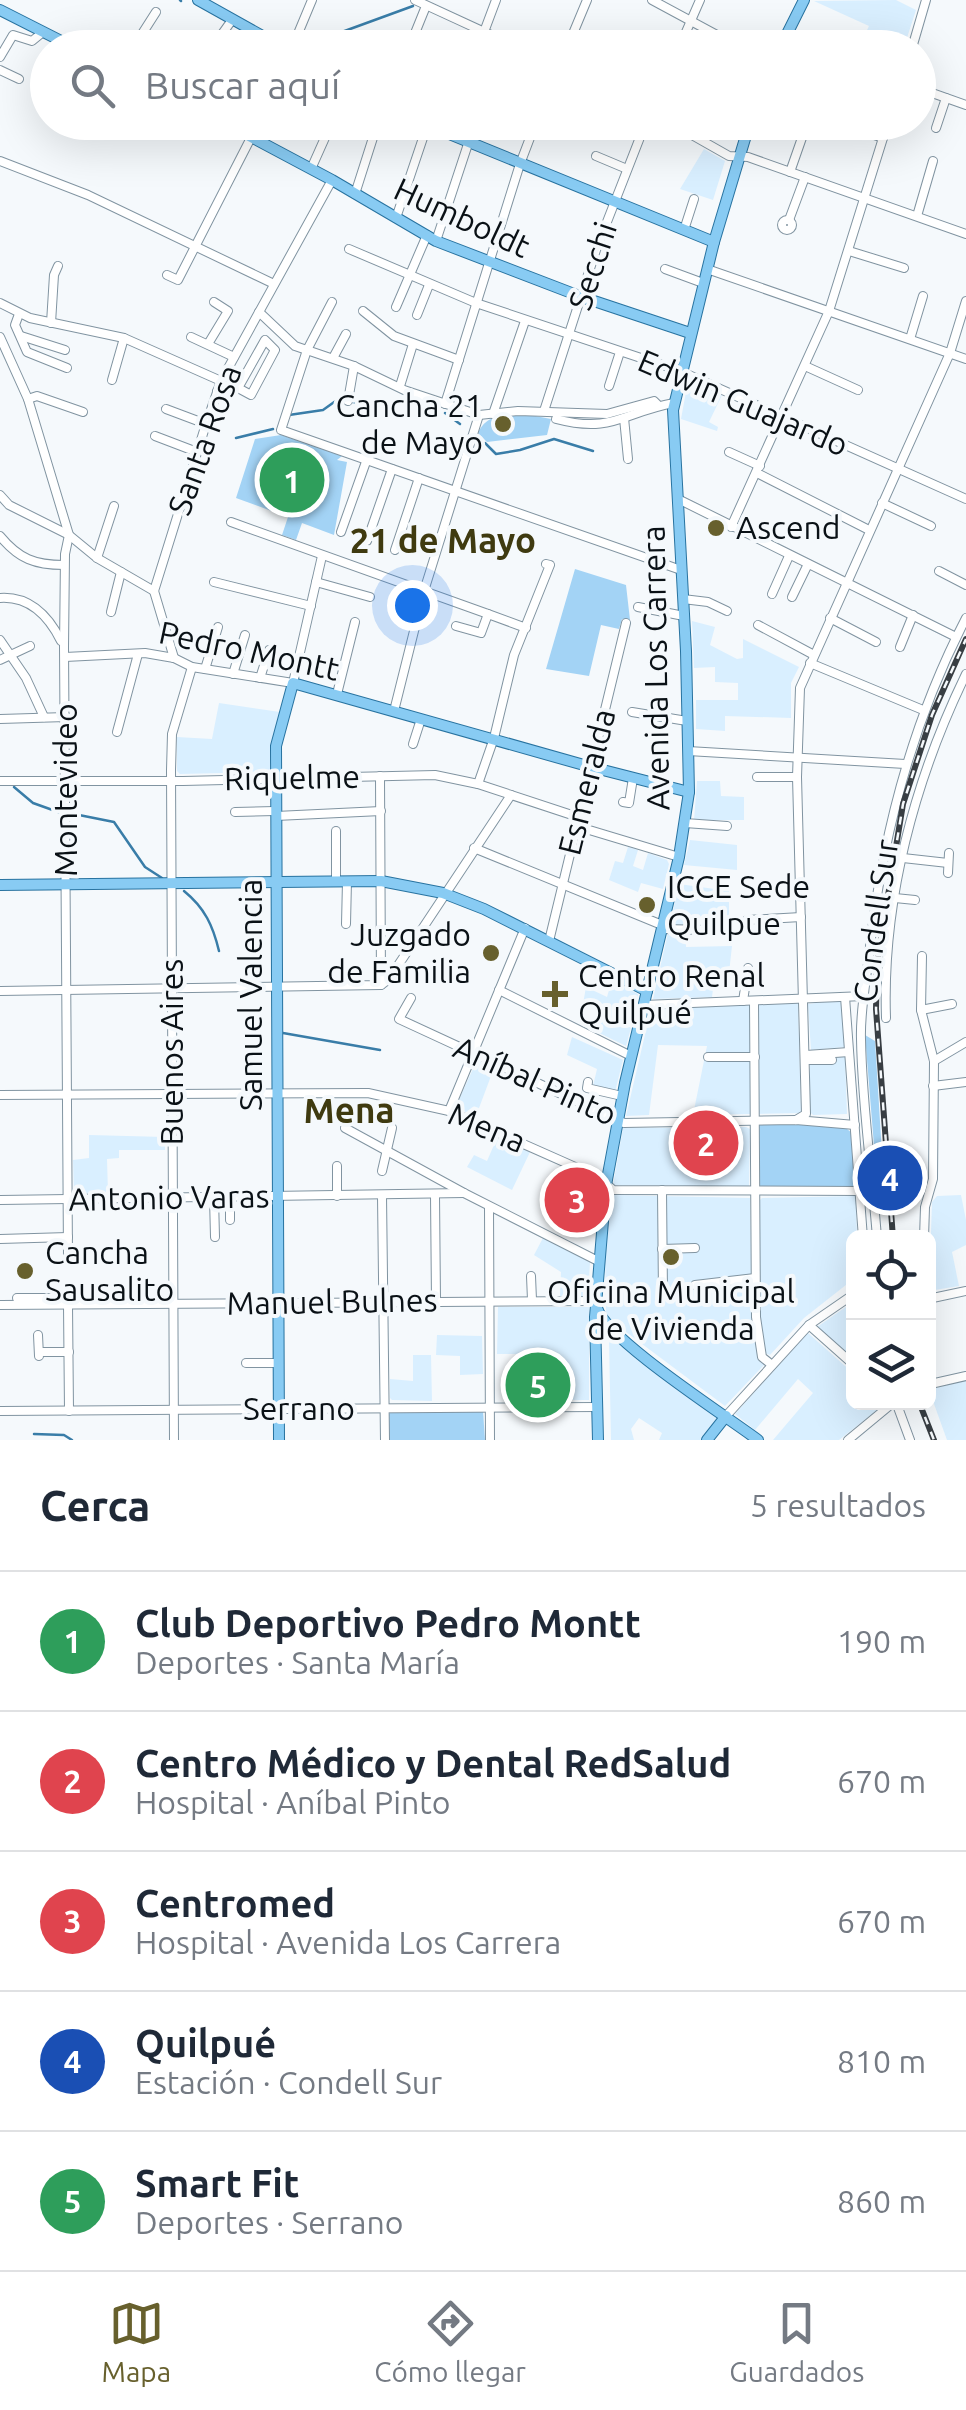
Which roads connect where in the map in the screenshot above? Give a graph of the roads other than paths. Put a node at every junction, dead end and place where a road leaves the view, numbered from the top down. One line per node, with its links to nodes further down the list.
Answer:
1 (198, 0): 14 (main road)
2 (312, 0): 20 (street)
3 (414, 0): 11 (street)
4 (496, 0): 23 (street)
5 (587, 0): 24 (street)
6 (652, 0): 10 (street)
7 (700, 0): 15 (street)
8 (804, 0): 27 (main road)
9 (926, 0): 28 (street)
10 (665, 3): 15 (street)
11 (426, 6): 21 (street); 22 (street)
12 (0, 10): 16 (main road)
13 (156, 12): 17 (street)
14 (232, 20): 18 (street); 19 (main road)
15 (691, 21): 25 (street); 26 (street)
16 (39, 30)
17 (145, 30)
18 (225, 30)
19 (251, 30)
20 (300, 30)
21 (416, 30)
22 (480, 30)
23 (485, 30)
24 (574, 30)
25 (687, 30)
26 (708, 30)
27 (789, 30)
28 (917, 30)
29 (30, 40): 30 (street)
30 (0, 57)
31 (0, 70): 32 (street)
32 (20, 79)
33 (936, 94): 34 (street)
34 (946, 98): 35 (street); 36 (street)
35 (966, 105)
36 (936, 128)
37 (250, 140): 71 (street)
38 (258, 140): 55 (main road, Humboldt)
39 (324, 140): 55 (street)
40 (372, 140): 60 (street)
41 (418, 140): 65 (street)
42 (462, 140): 49 (main road)
43 (529, 140): 54 (street)
44 (639, 140): 56 (street, Secchi)
45 (700, 140): 51 (street)
46 (743, 140): 51 (main road, Avenida Los Carrera)
47 (801, 140): 57 (street)
48 (882, 140): 61 (street)
49 (468, 144): 54 (main road); 69 (street)
50 (596, 156): 56 (street)
51 (738, 157): 57 (street); 70 (main road, Avenida Los Carrera)
52 (0, 161): 71 (street)
53 (933, 161): 64 (street)
54 (520, 164): 63 (main road); 74 (street)
55 (311, 169): 59 (main road, Humboldt)
56 (628, 169): 63 (street, Secchi)
57 (790, 172): 58 (street)
58 (805, 178): 61 (street); 66 (street)
59 (332, 180): 60 (main road, Humboldt); 82 (street, Santa Rosa)
60 (355, 194): 65 (main road, Humboldt)
61 (865, 197): 64 (street); 73 (street)
62 (694, 198): 67 (street)
63 (614, 202): 67 (main road); 85 (street, Secchi)
64 (916, 216): 68 (street)
65 (396, 218): 69 (main road, Humboldt)
66 (789, 220)
67 (684, 230): 70 (main road)
68 (966, 234)
69 (432, 238): 74 (main road, Humboldt); 80 (street)
70 (714, 242): 78 (main road, Avenida Los Carrera)
71 (196, 247): 79 (street); 82 (street)
72 (350, 248): 80 (street, Edwin Guajardo)
73 (849, 251): 76 (street); 94 (street)
74 (490, 262): 85 (main road, Humboldt); 90 (street)
75 (58, 266): 99 (street)
76 (904, 268)
77 (665, 269): 81 (street)
78 (707, 270): 81 (main road, Avenida Los Carrera); 94 (street)
79 (168, 276)
80 (408, 276): 83 (street, Edwin Guajardo); 91 (street)
81 (704, 283): 100 (main road, Avenida Los Carrera)
82 (274, 284): 93 (street, Santa Rosa)
83 (429, 285): 90 (street, Edwin Guajardo); 96 (street)
84 (923, 296): 107 (street)
85 (582, 297): 100 (main road, Humboldt); 105 (street, Secchi)
86 (966, 301): 97 (street)
87 (214, 302): 108 (street)
88 (332, 302): 111 (street)
89 (0, 303): 95 (street)
90 (476, 304): 98 (street, Edwin Guajardo); 117 (street)
91 (396, 307)
92 (364, 311): 109 (street)
93 (260, 312): 111 (street); 114 (street, Santa Rosa)
94 (830, 312): 107 (street); 119 (street)
95 (19, 314): 99 (street); 102 (street)
96 (418, 315)
97 (964, 315): 113 (street)
98 (525, 321): 105 (street, Edwin Guajardo); 137 (street)
99 (51, 323): 106 (street)
100 (690, 333): 121 (main road, Avenida Los Carrera)
101 (346, 334): 115 (street)
102 (20, 335): 110 (street); 120 (street)
103 (191, 336): 108 (street)
104 (0, 337): 129 (street, Montevideo)
105 (570, 337): 112 (street, Edwin Guajardo); 135 (street, Secchi)
106 (124, 338): 122 (street); 123 (street)
107 (910, 339): 113 (street)
108 (208, 344): 114 (street)
109 (413, 344): 117 (street); 124 (street)
110 (64, 350)
111 (307, 350): 115 (street); 145 (street)
112 (620, 352): 121 (street, Edwin Guajardo); 125 (street)
113 (950, 353): 116 (street); 147 (street)
114 (234, 357): 123 (street, Santa Rosa)
115 (333, 358): 118 (street)
116 (966, 359)
117 (459, 360): 132 (street)
118 (354, 366): 124 (street); 130 (street)
119 (804, 366): 127 (street); 139 (street)
120 (68, 368)
121 (680, 371): 131 (main road, Avenida Los Carrera); 139 (street, Edwin Guajardo)
122 (112, 380)
123 (221, 380): 128 (street, Santa Rosa)
124 (400, 386): 132 (street)
125 (609, 386)
126 (238, 388): 126 (street); 128 (street)
127 (858, 390)
128 (217, 391): 141 (street, Santa Rosa)
129 (28, 398): 136 (street); 162 (street, Montevideo)
130 (348, 401)
131 (674, 403): 133 (street); 153 (main road, Avenida Los Carrera)
132 (445, 404): 138 (street)
133 (658, 406): 135 (street); 140 (street)
134 (166, 409): 141 (street)
135 (544, 411): 137 (street); 140 (street)
136 (83, 412)
137 (492, 414): 138 (street)
138 (479, 415): 151 (street)
139 (784, 416): 147 (street, Edwin Guajardo); 149 (street)
140 (624, 418): 146 (street)
141 (206, 424): 143 (street, Santa Rosa)
142 (155, 436): 143 (street)
143 (197, 452): 179 (street, Santa Rosa)
144 (729, 452): 149 (street)
145 (367, 459): 148 (street); 161 (street)
146 (628, 459)
147 (898, 468): 154 (street, Edwin Guajardo); 155 (street)
148 (392, 469): 150 (street); 164 (street)
149 (759, 470): 159 (street); 160 (street)
150 (419, 478): 151 (street); 165 (street)
151 (457, 491): 172 (street); 180 (street)
152 (0, 495): 162 (street)
153 (677, 499): 159 (street); 172 (main road, Avenida Los Carrera)
154 (966, 499)
155 (882, 503): 158 (street); 160 (street)
156 (114, 506): 168 (street)
157 (231, 522): 166 (street)
158 (931, 526)
159 (731, 527): 167 (street)
160 (870, 530): 177 (street)
161 (341, 532)
162 (69, 534): 168 (street); 169 (street, Montevideo)
163 (0, 536): 169 (street)
164 (368, 541)
165 (395, 550)
166 (322, 556): 176 (street, Samuel Valencia); 180 (street)
167 (789, 556): 171 (street); 182 (street)
168 (96, 558): 174 (street)
169 (64, 564): 210 (street, Montevideo)
170 (546, 564): 202 (street)
171 (808, 564): 177 (street); 184 (street)
172 (681, 570): 186 (main road, Avenida Los Carrera)
173 (940, 571): 178 (street)
174 (120, 572): 179 (street); 191 (street)
175 (214, 582): 188 (street)
176 (316, 582): 183 (street); 188 (street, Samuel Valencia)
177 (846, 582): 194 (street); 195 (street)
178 (966, 584)
179 (154, 591): 213 (street)
180 (424, 592): 187 (street); 223 (street)
181 (465, 592): 187 (street)
182 (772, 594)
183 (370, 597)
184 (792, 597)
185 (0, 598): 210 (street)
186 (683, 599): 190 (street); 193 (main road, Avenida Los Carrera)
187 (461, 604): 192 (street)
188 (311, 606): 221 (street, Samuel Valencia)
189 (638, 606): 193 (street)
190 (727, 611)
191 (111, 612)
192 (488, 614): 200 (street); 202 (street)
193 (684, 616): 230 (main road, Avenida Los Carrera)
194 (913, 616): 204 (street); 208 (street)
195 (830, 618): 206 (street); 214 (street)
196 (966, 618): 204 (street, Condell Sur)
197 (355, 622): 222 (street)
198 (626, 622): 237 (street, Esmeralda)
199 (758, 625): 214 (street)
200 (456, 626)
201 (218, 627): 217 (street)
202 (526, 628): 232 (street)
203 (245, 635): 218 (street)
204 (956, 637): 224 (street, Condell Sur)
205 (0, 640): 212 (street)
206 (876, 642)
207 (30, 646): 212 (street)
208 (900, 647)
209 (269, 650): 220 (street)
210 (65, 652): 211 (street, Pedro Montt); 226 (street, Montevideo)
211 (138, 654): 213 (street, Pedro Montt); 231 (street)
212 (10, 655): 215 (street); 227 (street)
213 (174, 658): 216 (street, Pedro Montt)
214 (812, 659): 224 (street); 235 (street)
215 (0, 660)
216 (192, 667): 217 (street, Pedro Montt); 245 (street, Buenos Aires)
217 (205, 669): 218 (street, Pedro Montt)
218 (233, 674): 220 (street, Pedro Montt)
219 (966, 674): 259 (street)
220 (260, 678): 221 (street, Pedro Montt)
221 (292, 683): 222 (main road, Pedro Montt); 243 (main road, Samuel Valencia)
222 (337, 694): 223 (main road, Pedro Montt)
223 (394, 710): 228 (main road, Pedro Montt)
224 (923, 710): 236 (street, Condell Sur)
225 (632, 712): 230 (street)
226 (66, 717): 227 (street); 242 (street, Montevideo)
227 (44, 718): 229 (street)
228 (420, 718): 232 (main road, Pedro Montt); 233 (street)
229 (0, 719)
230 (687, 722): 234 (main road, Avenida Los Carrera)
231 (117, 732)
232 (494, 738): 237 (main road, Pedro Montt); 246 (street)
233 (413, 744)
234 (688, 751): 235 (street); 247 (main road, Avenida Los Carrera)
235 (798, 758): 236 (street); 241 (street)
236 (905, 764): 288 (street, Condell Sur)
237 (591, 767): 240 (main road, Pedro Montt); 253 (street, Esmeralda)
238 (380, 776): 243 (street, Riquelme); 246 (street, Riquelme); 251 (street)
239 (757, 776): 241 (street)
240 (633, 778): 247 (main road, Pedro Montt); 249 (street)
241 (797, 778): 271 (street)
242 (67, 779): 244 (street, Riquelme); 245 (street, Riquelme); 267 (street, Montevideo)
243 (276, 779): 245 (street, Riquelme); 252 (main road, Samuel Valencia)
244 (0, 780)
245 (171, 780): 264 (street, Buenos Aires)
246 (478, 784): 248 (street, Riquelme)
247 (689, 792): 254 (main road, Avenida Los Carrera)
248 (511, 795): 253 (street, Riquelme); 257 (street)
249 (623, 802)
250 (235, 812): 252 (street)
251 (381, 812): 252 (street); 261 (street)
252 (276, 813): 263 (main road, Samuel Valencia)
253 (577, 821): 258 (street, Riquelme); 265 (street, Esmeralda)
254 (686, 823): 255 (street); 258 (main road, Avenida Los Carrera)
255 (727, 826)
256 (336, 831): 262 (street)
257 (474, 848): 265 (street); 268 (street)
258 (679, 857): 274 (main road, Avenida Los Carrera)
259 (903, 858): 260 (street); 269 (street)
260 (948, 863)
261 (380, 880): 262 (main road); 268 (main road); 280 (street)
262 (341, 881): 263 (main road); 272 (street)
263 (276, 882): 264 (main road); 281 (main road, Samuel Valencia)
264 (172, 884): 267 (main road); 282 (street, Buenos Aires)
265 (562, 884): 274 (street); 277 (street, Esmeralda)
266 (0, 885): 267 (main road)
267 (66, 885): 283 (street, Montevideo)
268 (443, 893): 275 (main road); 280 (street)
269 (895, 898): 270 (street); 296 (street)
270 (915, 900)
271 (802, 917): 273 (street); 290 (street)
272 (346, 924)
273 (748, 926)
274 (662, 927): 276 (street); 286 (main road, Avenida Los Carrera)
275 (525, 928): 277 (main road); 284 (street)
276 (714, 930)
277 (549, 942): 286 (main road)
278 (922, 956): 295 (street)
279 (748, 968): 291 (street)
280 (380, 985): 281 (street)
281 (275, 987): 282 (street); 309 (main road, Samuel Valencia)
282 (172, 988): 283 (street); 311 (street, Buenos Aires)
283 (67, 990): 285 (street); 310 (street, Montevideo)
284 (499, 990): 299 (street); 300 (street)
285 (0, 991)
286 (647, 991): 294 (main road, Avenida Los Carrera)
287 (845, 996): 288 (street); 290 (street); 298 (street)
288 (864, 996): 341 (street, Condell Sur)
289 (411, 998): 299 (street, Aníbal Pinto)
290 (804, 998): 292 (street); 303 (street)
291 (743, 1001): 292 (street); 294 (street)
292 (754, 1001): 302 (street)
293 (952, 1004): 295 (street)
294 (644, 1005): 300 (main road, Avenida Los Carrera)
295 (921, 1010): 305 (street)
296 (886, 1018)
297 (966, 1042): 305 (street)
298 (849, 1052): 303 (street); 318 (street)
299 (472, 1054): 314 (street); 315 (street, Aníbal Pinto)
300 (631, 1056): 313 (main road, Avenida Los Carrera)
301 (708, 1057): 302 (street)
302 (755, 1057): 316 (street)
303 (806, 1058): 304 (street); 317 (street)
304 (832, 1060)
305 (934, 1061): 308 (street)
306 (588, 1082): 313 (street)
307 (966, 1082): 308 (street)
308 (934, 1086): 342 (street)
309 (276, 1092): 311 (street, Mena); 314 (street, Mena); 332 (main road, Samuel Valencia)
310 (67, 1094): 311 (street, Mena); 312 (street, Mena); 337 (street, Montevideo)
311 (172, 1094): 333 (street, Buenos Aires)
312 (0, 1095)
313 (622, 1096): 315 (main road, Avenida Los Carrera)
314 (450, 1110): 324 (street, Mena)
315 (618, 1120): 316 (street, Aníbal Pinto); 324 (main road, Avenida Los Carrera)
316 (754, 1120): 317 (street, Aníbal Pinto); 327 (street)
317 (796, 1120): 318 (street, Aníbal Pinto)
318 (855, 1124): 326 (street)
319 (345, 1128): 321 (street)
320 (392, 1128): 321 (street)
321 (385, 1149): 323 (street); 328 (street)
322 (338, 1166): 330 (street)
323 (382, 1171)
324 (606, 1184): 325 (street); 349 (main road, Avenida Los Carrera)
325 (662, 1190): 327 (street); 347 (street)
326 (860, 1191): 327 (street); 340 (street)
327 (754, 1192): 351 (street)
328 (464, 1194): 329 (street, Antonio Varas); 338 (street)
329 (435, 1195): 331 (street, Antonio Varas); 361 (street)
330 (337, 1196): 331 (street, Antonio Varas); 332 (street, Antonio Varas)
331 (382, 1196): 360 (street)
332 (276, 1197): 335 (street, Antonio Varas); 362 (main road, Samuel Valencia)
333 (172, 1198): 334 (street, Antonio Varas); 337 (street, Antonio Varas); 363 (street, Buenos Aires)
334 (214, 1198): 335 (street, Antonio Varas); 344 (street)
335 (230, 1198): 339 (street)
336 (0, 1200): 337 (street, Antonio Varas)
337 (68, 1200): 343 (street, Montevideo)
338 (489, 1207): 349 (street); 358 (street)
339 (230, 1220)
340 (862, 1230)
341 (875, 1230)
342 (924, 1230)
343 (68, 1237): 345 (street); 348 (street, Montevideo)
344 (216, 1237)
345 (0, 1238)
346 (695, 1248): 347 (street)
347 (662, 1249): 354 (street)
348 (68, 1256)
349 (598, 1261): 364 (main road, Avenida Los Carrera)
350 (531, 1276): 359 (street)
351 (754, 1278): 352 (street); 375 (street)
352 (695, 1285)
353 (966, 1291): 355 (street)
354 (662, 1295)
355 (936, 1297)
356 (17, 1298): 366 (street, Manuel Bulnes)
357 (846, 1299): 367 (street)
358 (489, 1300): 359 (street, Manuel Bulnes); 361 (street, Manuel Bulnes); 379 (street)
359 (532, 1300): 364 (street, Manuel Bulnes)
360 (383, 1301): 361 (street, Manuel Bulnes); 362 (street, Manuel Bulnes); 381 (street)
361 (436, 1301)
362 (277, 1302): 363 (street, Manuel Bulnes); 374 (main road, Samuel Valencia)
363 (172, 1304): 366 (street, Manuel Bulnes); 382 (street, Buenos Aires)
364 (597, 1304): 368 (main road); 371 (main road, Avenida Los Carrera)
365 (0, 1305): 366 (street, Manuel Bulnes)
366 (68, 1305): 370 (street)
367 (809, 1325): 372 (street); 375 (street)
368 (614, 1332): 371 (main road); 388 (main road)
369 (38, 1335): 370 (street)
370 (68, 1352): 385 (street)
371 (598, 1356): 378 (main road, Avenida Los Carrera)
372 (846, 1358)
373 (246, 1363): 374 (street)
374 (278, 1363): 380 (main road, Samuel Valencia)
375 (772, 1365): 388 (street)
376 (966, 1376): 377 (street)
377 (936, 1383)
378 (598, 1407): 379 (street, Serrano); 393 (main road, Avenida Los Carrera)
379 (490, 1408): 381 (street, Serrano); 392 (street)
380 (279, 1409): 381 (street, Serrano); 382 (street, Serrano); 390 (main road, Samuel Valencia)
381 (384, 1409): 391 (street)
382 (174, 1410): 385 (street, Serrano); 389 (street, Buenos Aires)
383 (899, 1410): 387 (street)
384 (0, 1411): 385 (street, Serrano)
385 (69, 1411)
386 (886, 1412): 387 (street); 396 (street)
387 (901, 1415): 397 (street)
388 (726, 1416): 394 (main road); 395 (main road)
389 (174, 1440)
390 (279, 1440)
391 (384, 1440)
392 (490, 1440)
393 (598, 1440)
394 (708, 1440)
395 (758, 1440)
396 (848, 1440)
397 (910, 1440)

